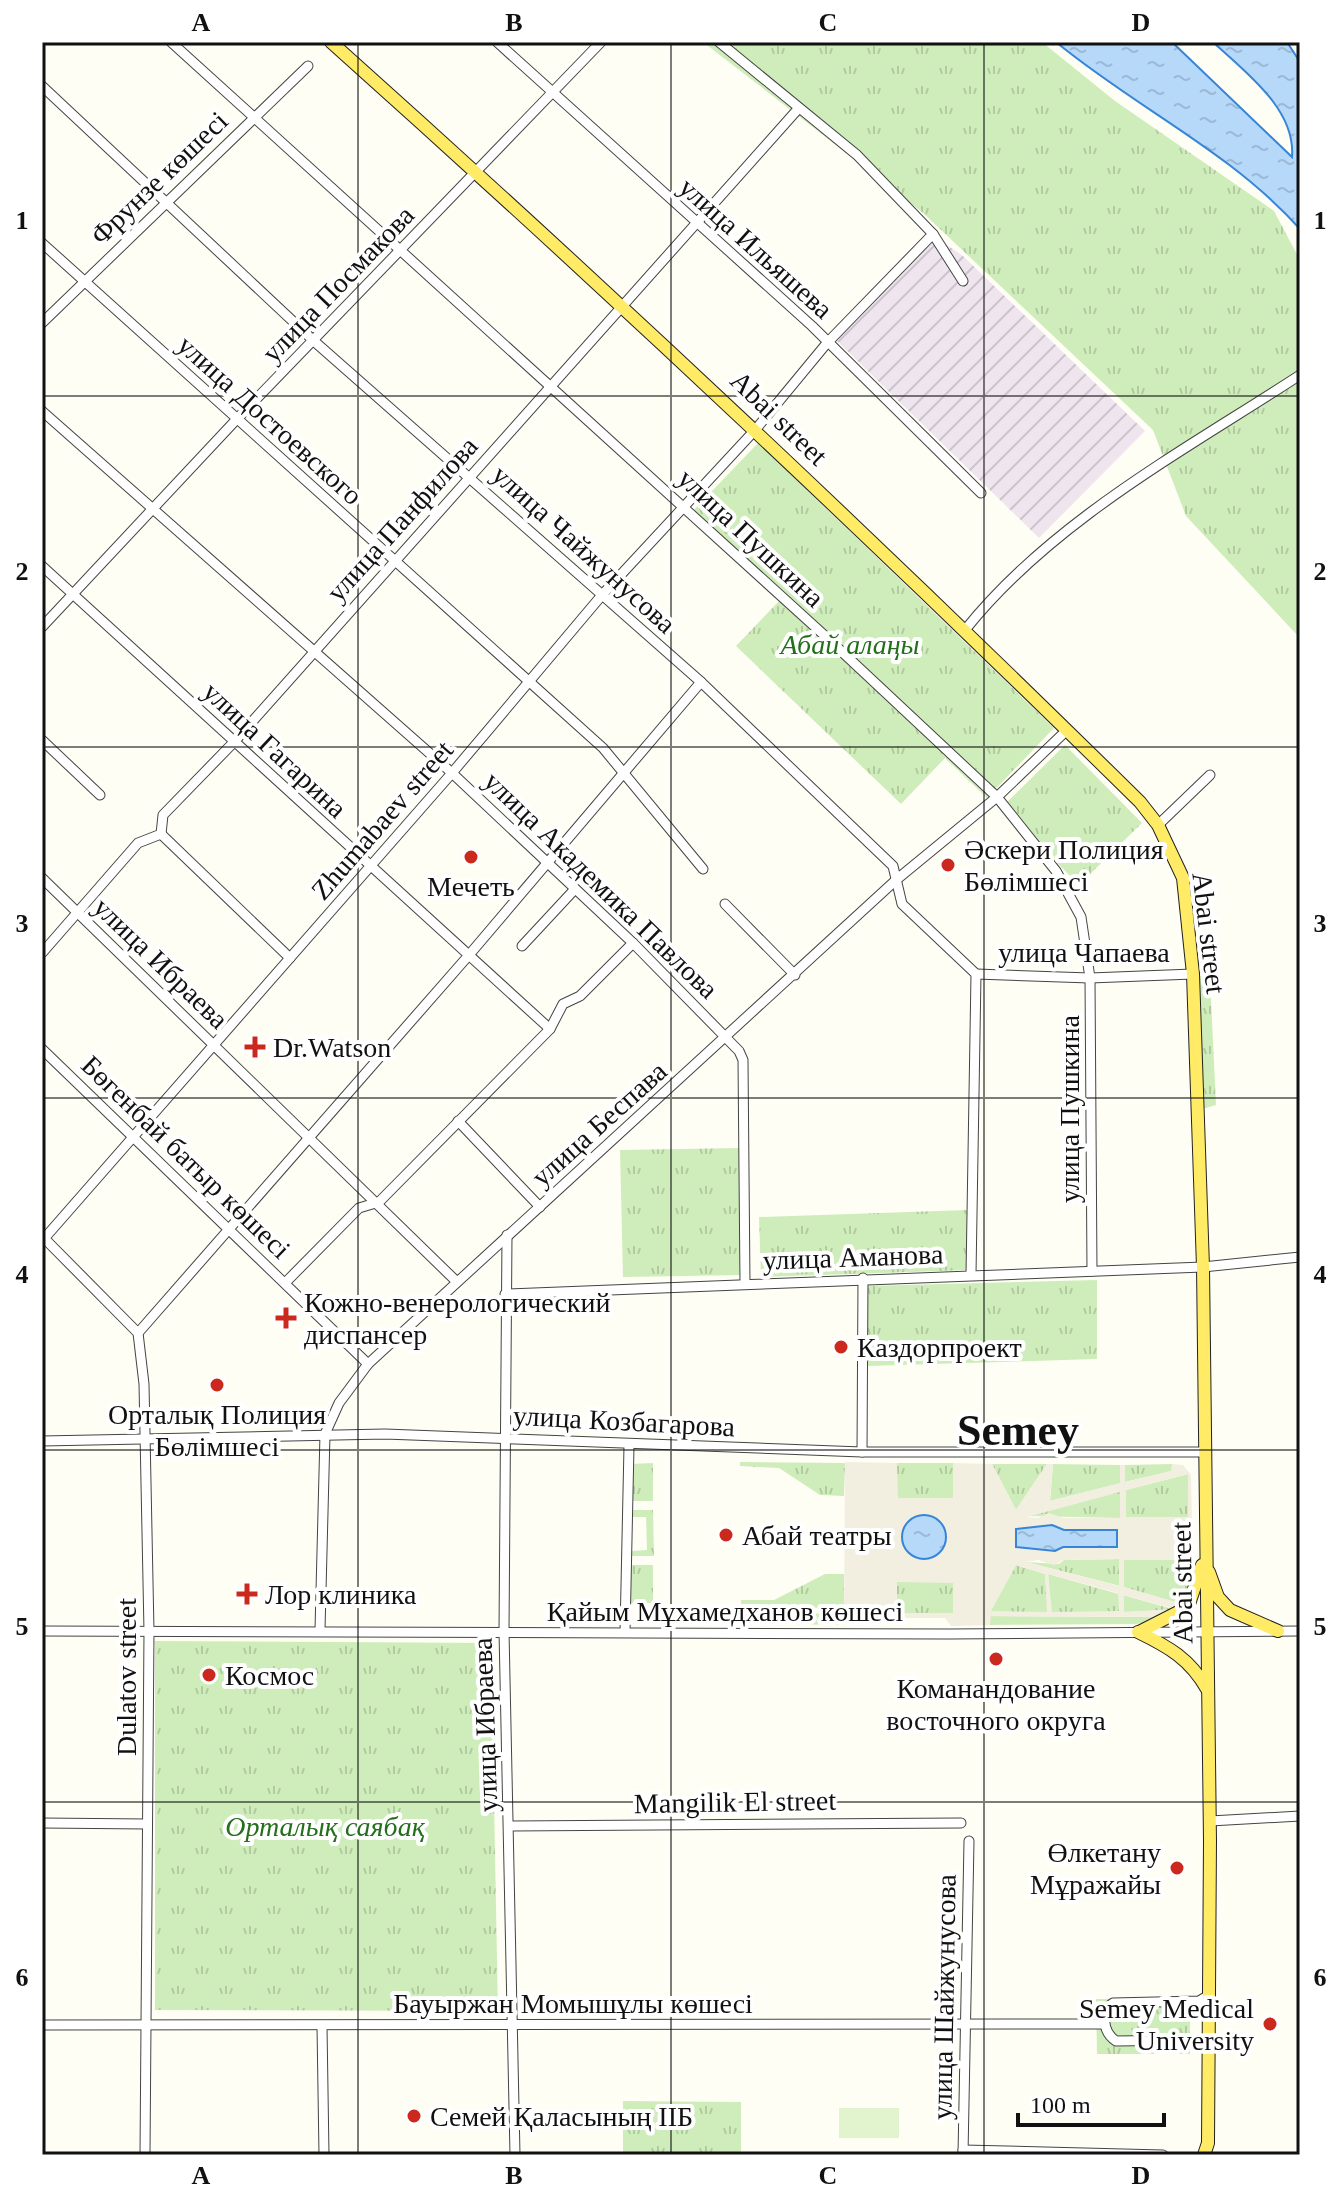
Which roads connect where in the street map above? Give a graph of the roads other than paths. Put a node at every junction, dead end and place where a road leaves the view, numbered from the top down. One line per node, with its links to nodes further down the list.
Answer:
1 (171, 42): 10 (street, улица Пушкина)
2 (497, 42): 8 (street, улица Ильяшева)
3 (601, 42): 8 (street, улица Посмакова)
4 (719, 42): 9 (street)
5 (333, 43): 11 (main road, Abai street)
6 (308, 66): 10 (street, Фрунзе көшесі)
7 (42, 86): 12 (street, улица Чайжунусова)
8 (553, 92): 11 (street, улица Посмакова); 13 (street, улица Ильяшева)
9 (798, 109): 13 (street, улица Панфилова); 14 (street)
10 (255, 117): 12 (street, Фрунзе көшесі); 16 (street, улица Пушкина)
11 (476, 173): 16 (street, улица Посмакова); 19 (main road, Abai street)
12 (166, 203): 17 (street, Фрунзе көшесі); 21 (street, улица Чайжунусова)
13 (697, 225): 19 (street, улица Панфилова); 22 (street, улица Ильяшева)
14 (933, 234): 18 (street); 22 (street, Zhumabaev street)
15 (42, 243): 17 (street, улица Достоевского)
16 (401, 251): 21 (street, улица Посмакова); 24 (street, улица Пушкина)
17 (83, 281): 20 (street, Фрунзе көшесі); 26 (street, улица Достоевского)
18 (963, 281)
19 (622, 304): 24 (street, улица Панфилова); 27 (main road, Abai street)
20 (42, 323)
21 (315, 342): 26 (street, улица Посмакова); 28 (street, улица Чайжунусова)
22 (827, 343): 27 (street, Zhumabaev street); 29 (street, улица Ильяшева)
23 (1300, 375): 37 (street)
24 (549, 387): 28 (street, улица Панфилова); 30 (street, улица Пушкина)
25 (42, 411): 31 (street, улица Академика Павлова)
26 (235, 421): 31 (street, улица Посмакова); 32 (street, улица Достоевского)
27 (756, 429): 30 (street, Zhumabaev street); 37 (main road, Abai street)
28 (469, 475): 32 (street, улица Панфилова); 35 (street, улица Чайжунусова)
29 (981, 493)
30 (684, 505): 35 (street, Zhumabaev street); 48 (street, улица Пушкина)
31 (152, 509): 34 (street, улица Посмакова); 38 (street, улица Академика Павлова)
32 (394, 561): 38 (street, улица Панфилова); 39 (street, улица Достоевского)
33 (42, 566): 34 (street, улица Гагарина)
34 (74, 595): 36 (street, улица Посмакова); 43 (street, улица Гагарина)
35 (602, 595): 39 (street, Zhumabaev street); 40 (street, улица Чайжунусова)
36 (42, 627)
37 (965, 630): 41 (main road, Abai street)
38 (315, 650): 43 (street, улица Панфилова); 44 (street, улица Академика Павлова)
39 (532, 681): 44 (street, Zhumabaev street); 45 (street, улица Достоевского)
40 (701, 682): 45 (street); 55 (street, улица Чайжунусова)
41 (1067, 730): 48 (street, улица Беспава); 49 (main road, Abai street)
42 (42, 740): 47 (street)
43 (234, 742): 50 (street, улица Панфилова); 52 (street, улица Гагарина)
44 (452, 773): 51 (street, улица Академика Павлова); 52 (street, Zhumabaev street)
45 (625, 775): 51 (street); 53 (street, улица Достоевского)
46 (1210, 775): 49 (street)
47 (100, 795)
48 (997, 797): 55 (street, улица Беспава); 67 (street, улица Пушкина)
49 (1158, 825): 65 (main road, Abai street)
50 (161, 834): 58 (street); 63 (street)
51 (545, 863): 56 (street, улица Академика Павлова); 62 (street)
52 (370, 868): 62 (street, улица Гагарина); 63 (street, Zhumabaev street)
53 (703, 869)
54 (42, 878): 58 (street, улица Ибраева)
55 (896, 880): 64 (street, улица Чайжунусова); 66 (street, улица Беспава)
56 (575, 889): 59 (street, улица Академика Павлова); 60 (street)
57 (725, 904): 66 (street)
58 (77, 911): 61 (street); 70 (street, улица Ибраева)
59 (633, 943): 68 (street); 69 (street, улица Академика Павлова)
60 (522, 946)
61 (42, 953)
62 (469, 955): 68 (street, улица Гагарина); 73 (street)
63 (290, 958): 70 (street, Zhumabaev street)
64 (976, 974): 67 (street, улица Чапаева); 83 (street)
65 (1193, 974): 67 (street, улица Чапаева); 81 (main road, Abai street)
66 (795, 975): 69 (street, улица Беспава)
67 (1090, 978): 82 (street, улица Пушкина)
68 (550, 1029): 72 (street)
69 (727, 1037): 76 (street, улица Беспава); 87 (street, улица Академика Павлова)
70 (213, 1045): 73 (street, улица Ибраева); 74 (street, Zhumabaev street)
71 (42, 1049): 74 (street, Бөгенбай батыр көшесі)
72 (458, 1121): 75 (street); 76 (street)
73 (309, 1137): 75 (street, улица Ибраева); 77 (street)
74 (131, 1138): 77 (street, Бөгенбай батыр көшесі); 79 (street, Zhumabaev street)
75 (379, 1202): 85 (street, улица Ибраева); 86 (street)
76 (540, 1207): 78 (street, улица Беспава)
77 (229, 1229): 86 (street, Бөгенбай батыр көшесі); 89 (street)
78 (507, 1235): 85 (street, улица Беспава); 88 (street, улица Ибраева)
79 (43, 1239): 89 (street)
80 (1300, 1257): 81 (street, улица Аманова)
81 (1203, 1267): 82 (street, улица Аманова); 97 (main road, Abai street)
82 (1092, 1271): 83 (street, улица Аманова)
83 (971, 1275): 84 (street, улица Аманова)
84 (863, 1278): 87 (street, улица Аманова); 96 (street)
85 (456, 1281): 90 (street, улица Беспава)
86 (285, 1283): 90 (street, Бөгенбай батыр көшесі)
87 (745, 1283): 88 (street, улица Аманова)
88 (505, 1294): 93 (street, улица Ибраева)
89 (138, 1333): 92 (street, Dulatov street)
90 (368, 1364): 91 (street, улица Беспава)
91 (325, 1434): 92 (street, улица Козбагарова); 93 (street, улица Козбагарова); 99 (street, улица Беспава)
92 (146, 1437): 94 (street, улица Козбагарова); 102 (street, Dulatov street)
93 (503, 1437): 95 (street, улица Козбагарова); 103 (street, улица Ибраева)
94 (42, 1441)
95 (629, 1446): 96 (street, улица Козбагарова); 106 (street)
96 (862, 1452): 97 (street, улица Козбагарова)
97 (1204, 1452): 98 (main road, Abai street)
98 (1205, 1558): 100 (main road, Abai street); 104 (main road); 107 (main road)
99 (320, 1630): 102 (street, Қайым Мұхамедханов көшесі); 103 (street, Қайым Мұхамедханов көшесі)
100 (1206, 1630): 104 (street, Қайым Мұхамедханов көшесі); 107 (street, Қайым Мұхамедханов көшесі); 108 (main road, Abai street)
101 (42, 1631): 102 (street, Қайым Мұхамедханов көшесі)
102 (149, 1631): 113 (street, Dulatov street)
103 (504, 1631): 106 (street, Қайым Мұхамедханов көшесі); 114 (street, улица Ибраева)
104 (1278, 1631): 105 (street, Қайым Мұхамедханов көшесі)
105 (1300, 1631)
106 (625, 1632): 107 (street, Қайым Мұхамедханов көшесі)
107 (1139, 1632): 108 (main road)
108 (1208, 1692): 110 (main road, Abai street)
109 (1300, 1816): 110 (street)
110 (1210, 1821): 116 (main road, Abai street)
111 (42, 1823): 113 (street)
112 (961, 1823): 114 (street, Mangilik El street)
113 (147, 1824): 121 (street, Dulatov street)
114 (510, 1826): 117 (street, улица Ибраева)
115 (969, 1841): 120 (street, улица Шайжунусова)
116 (1209, 1995): 118 (street); 123 (main road, Abai street)
117 (513, 2023): 120 (street, Бауыржан Момышұлы көшесі); 122 (street, Бауыржан Момышұлы көшесі); 128 (street, улица Ибраева)
118 (1104, 2024): 120 (street, Бауыржан Момышұлы көшесі); 123 (street)
119 (42, 2025): 121 (street, Бауыржан Момышұлы көшесі)
120 (964, 2025): 125 (street, улица Шайжунусова)
121 (147, 2026): 122 (street, Бауыржан Момышұлы көшесі); 126 (street, Dulatov street)
122 (322, 2026): 127 (street)
123 (1207, 2050): 124 (main road, Abai street)
124 (1209, 2151)
125 (963, 2153): 129 (street)
126 (145, 2155)
127 (324, 2155)
128 (515, 2155)
129 (1163, 2155)

